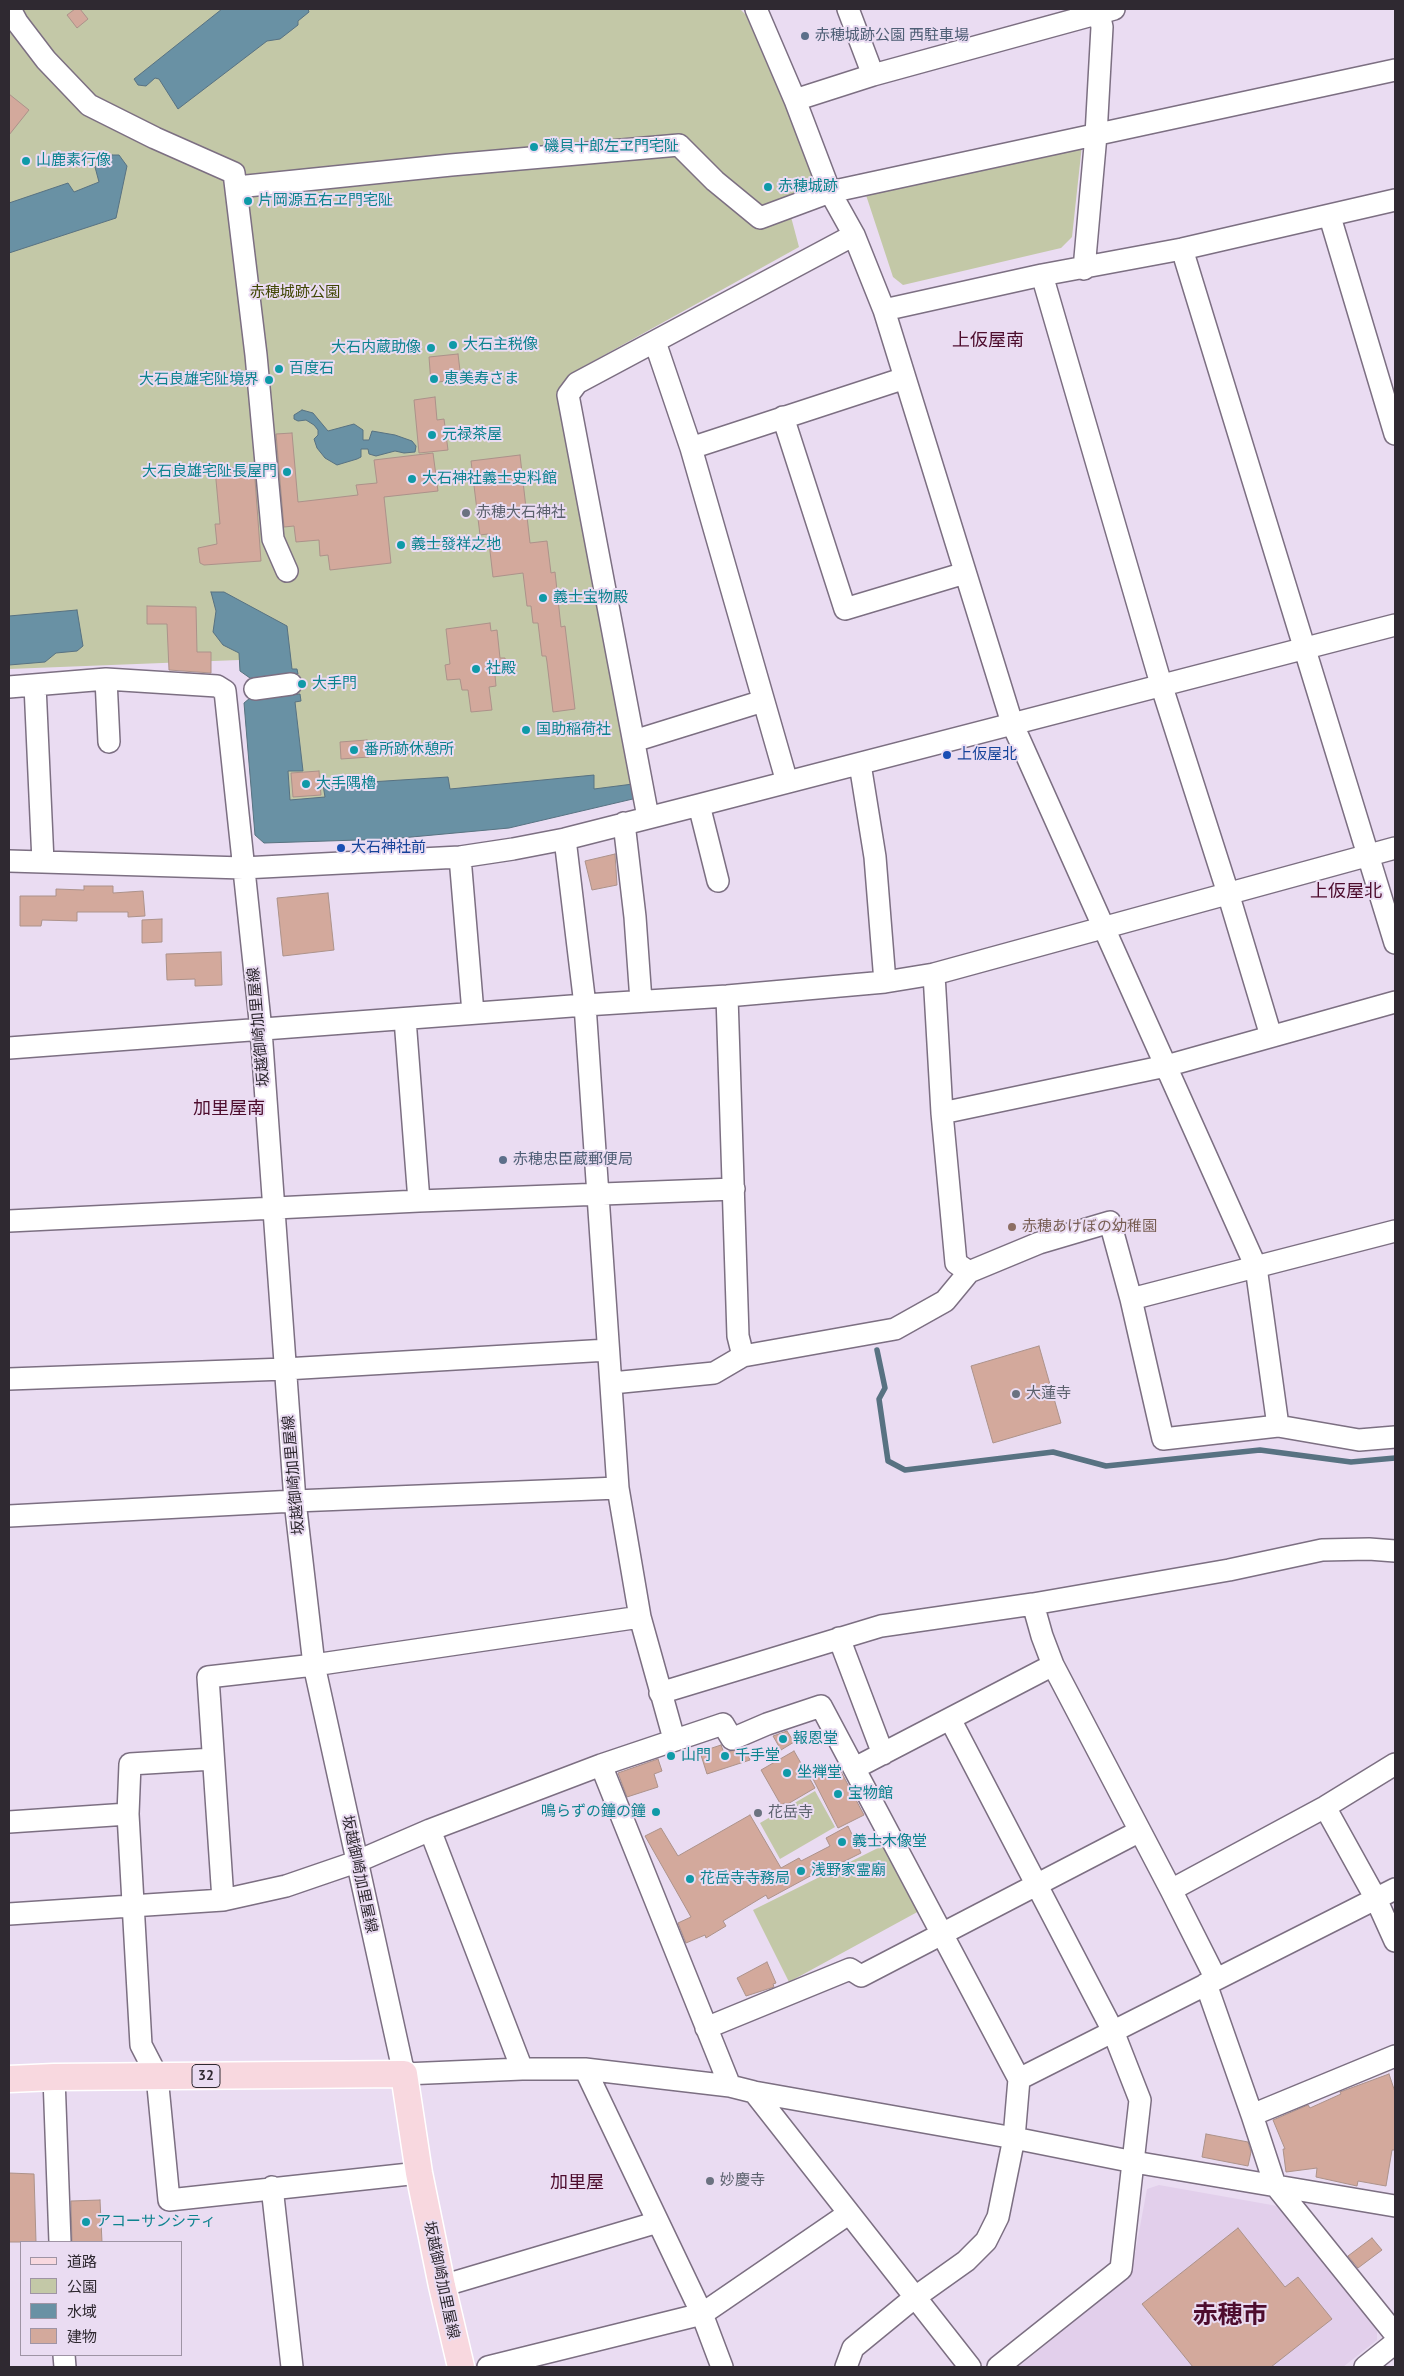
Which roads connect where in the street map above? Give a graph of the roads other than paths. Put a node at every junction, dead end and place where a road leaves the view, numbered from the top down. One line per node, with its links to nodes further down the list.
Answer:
1 (10, 9): 9 (street)
2 (756, 9): 7 (street)
3 (848, 9): 6 (street)
4 (1103, 10): 6 (street); 8 (street)
5 (1395, 70): 8 (street)
6 (873, 75): 7 (street)
7 (795, 100): 10 (street)
8 (1096, 136): 10 (street); 15 (street)
9 (237, 187): 10 (street); 23 (street)
10 (830, 192): 13 (street)
11 (1395, 200): 12 (street)
12 (1330, 217): 14 (street); 21 (street)
13 (854, 234): 17 (street); 18 (street)
14 (1182, 250): 15 (street); 26 (street)
15 (1084, 269): 16 (street)
16 (1042, 275): 17 (street); 30 (street)
17 (884, 310): 19 (street)
18 (655, 342): 22 (street); 35 (street)
19 (905, 378): 20 (street); 24 (street)
20 (783, 417): 22 (street); 24 (street)
21 (1395, 434)
22 (691, 448): 33 (street)
23 (286, 571)
24 (965, 574): 34 (street)
25 (1395, 625): 26 (street)
26 (1305, 648): 30 (street); 44 (street)
27 (106, 679): 28 (street); 36 (street); 48 (street, 坂越御崎加里屋線)
28 (35, 684): 31 (street); 47 (street)
29 (292, 684): 32 (street)
30 (1161, 684): 34 (street); 50 (street)
31 (9, 687)
32 (255, 689)
33 (763, 701): 35 (street); 38 (street)
34 (1012, 723): 37 (street); 51 (street)
35 (634, 741): 40 (street)
36 (109, 742)
37 (860, 764): 38 (street); 54 (street)
38 (787, 782): 39 (street)
39 (699, 805): 40 (street); 49 (street)
40 (648, 818): 41 (street)
41 (624, 824): 42 (street); 56 (street)
42 (566, 839): 45 (street); 58 (street)
43 (1395, 848): 44 (street)
44 (1367, 855): 50 (street); 52 (street)
45 (460, 857): 48 (street); 59 (street)
46 (9, 861): 47 (street)
47 (42, 862): 48 (street)
48 (243, 868): 61 (street, 坂越御崎加里屋線)
49 (718, 881)
50 (1228, 893): 51 (street); 62 (street)
51 (1103, 927): 53 (street); 64 (street)
52 (1395, 942)
53 (934, 974): 54 (street); 65 (street)
54 (885, 982): 55 (street)
55 (728, 996): 56 (street); 66 (street)
56 (640, 1001): 58 (street)
57 (1395, 1002): 62 (street)
58 (585, 1005): 59 (street); 67 (street)
59 (473, 1013): 60 (street)
60 (406, 1018): 61 (street); 68 (street)
61 (261, 1030): 63 (street); 69 (street, 坂越御崎加里屋線)
62 (1271, 1036): 64 (street)
63 (9, 1048)
64 (1166, 1066): 65 (street); 72 (street)
65 (942, 1113): 73 (street)
66 (734, 1189): 67 (street); 76 (street)
67 (597, 1194): 68 (street); 75 (street)
68 (419, 1201): 69 (street)
69 (272, 1209): 70 (street); 77 (street, 坂越御崎加里屋線)
70 (9, 1221)
71 (1395, 1231): 72 (street)
72 (1256, 1266): 74 (street); 80 (street)
73 (969, 1272): 74 (street); 76 (street)
74 (1131, 1299): 80 (street)
75 (608, 1350): 77 (street); 79 (street)
76 (743, 1356): 79 (street)
77 (285, 1369): 78 (street); 83 (street, 坂越御崎加里屋線)
78 (9, 1379)
79 (612, 1383): 82 (street)
80 (1278, 1426): 81 (street)
81 (1395, 1436)
82 (618, 1488): 83 (street); 87 (street)
83 (295, 1500): 84 (street); 89 (street, 坂越御崎加里屋線)
84 (9, 1516)
85 (1395, 1551): 86 (street)
86 (1033, 1604): 88 (street); 90 (street)
87 (640, 1617): 89 (street); 91 (street)
88 (840, 1638): 91 (street); 94 (street)
89 (314, 1665): 95 (street); 104 (street, 坂越御崎加里屋線)
90 (1053, 1665): 92 (street); 103 (street)
91 (660, 1693): 93 (street)
92 (950, 1719): 94 (street); 105 (street)
93 (674, 1739): 97 (street); 98 (street)
94 (883, 1754): 98 (street)
95 (213, 1759): 100 (street); 109 (street)
96 (1395, 1764): 99 (street)
97 (601, 1765): 102 (street); 115 (street)
98 (855, 1768): 112 (street)
99 (1325, 1807): 107 (street); 108 (street)
100 (128, 1814): 101 (street); 110 (street)
101 (9, 1822)
102 (430, 1830): 104 (street); 118 (street)
103 (1140, 1831): 105 (street); 107 (street)
104 (356, 1862): 109 (street); 120 (street, 坂越御崎加里屋線)
105 (1036, 1885): 112 (street); 116 (street)
106 (1395, 1889): 108 (street)
107 (1172, 1890): 114 (street)
108 (1376, 1899): 113 (street); 114 (street)
109 (223, 1900): 110 (street)
110 (133, 1906): 111 (street); 121 (street)
111 (9, 1914)
112 (943, 1934): 115 (street); 124 (street)
113 (1395, 1941)
114 (1211, 1982): 116 (street); 127 (street)
115 (706, 2028): 125 (street)
116 (1113, 2031): 124 (street); 129 (street)
117 (1395, 2056): 127 (street)
118 (522, 2069): 119 (street); 120 (street)
119 (585, 2069): 125 (street); 135 (street)
120 (404, 2074): 121 (main road, 32); 130 (main road, 坂越御崎加里屋線)
121 (157, 2076): 122 (main road, 32); 132 (street)
122 (54, 2077): 123 (main road, 32); 136 (street)
123 (9, 2079)
124 (1019, 2079): 128 (street)
125 (730, 2086): 126 (street)
126 (754, 2092): 128 (street); 134 (street)
127 (1252, 2114): 131 (street)
128 (1014, 2138): 129 (street); 138 (street)
129 (1134, 2162): 131 (street); 148 (street)
130 (419, 2173): 132 (street); 137 (main road, 坂越御崎加里屋線)
131 (1276, 2185): 133 (street); 140 (street)
132 (272, 2187): 142 (street)
133 (1395, 2206)
134 (848, 2214): 138 (street); 139 (street)
135 (658, 2222): 137 (street); 139 (street)
136 (60, 2241)
137 (442, 2286): 143 (main road, 坂越御崎加里屋線)
138 (914, 2298): 146 (street); 147 (street)
139 (702, 2314): 144 (street); 145 (street)
140 (1395, 2334)
141 (1395, 2343): 149 (street)
142 (292, 2367)
143 (461, 2367)
144 (488, 2367)
145 (722, 2367)
146 (846, 2367)
147 (970, 2367)
148 (998, 2367)
149 (1365, 2367)

